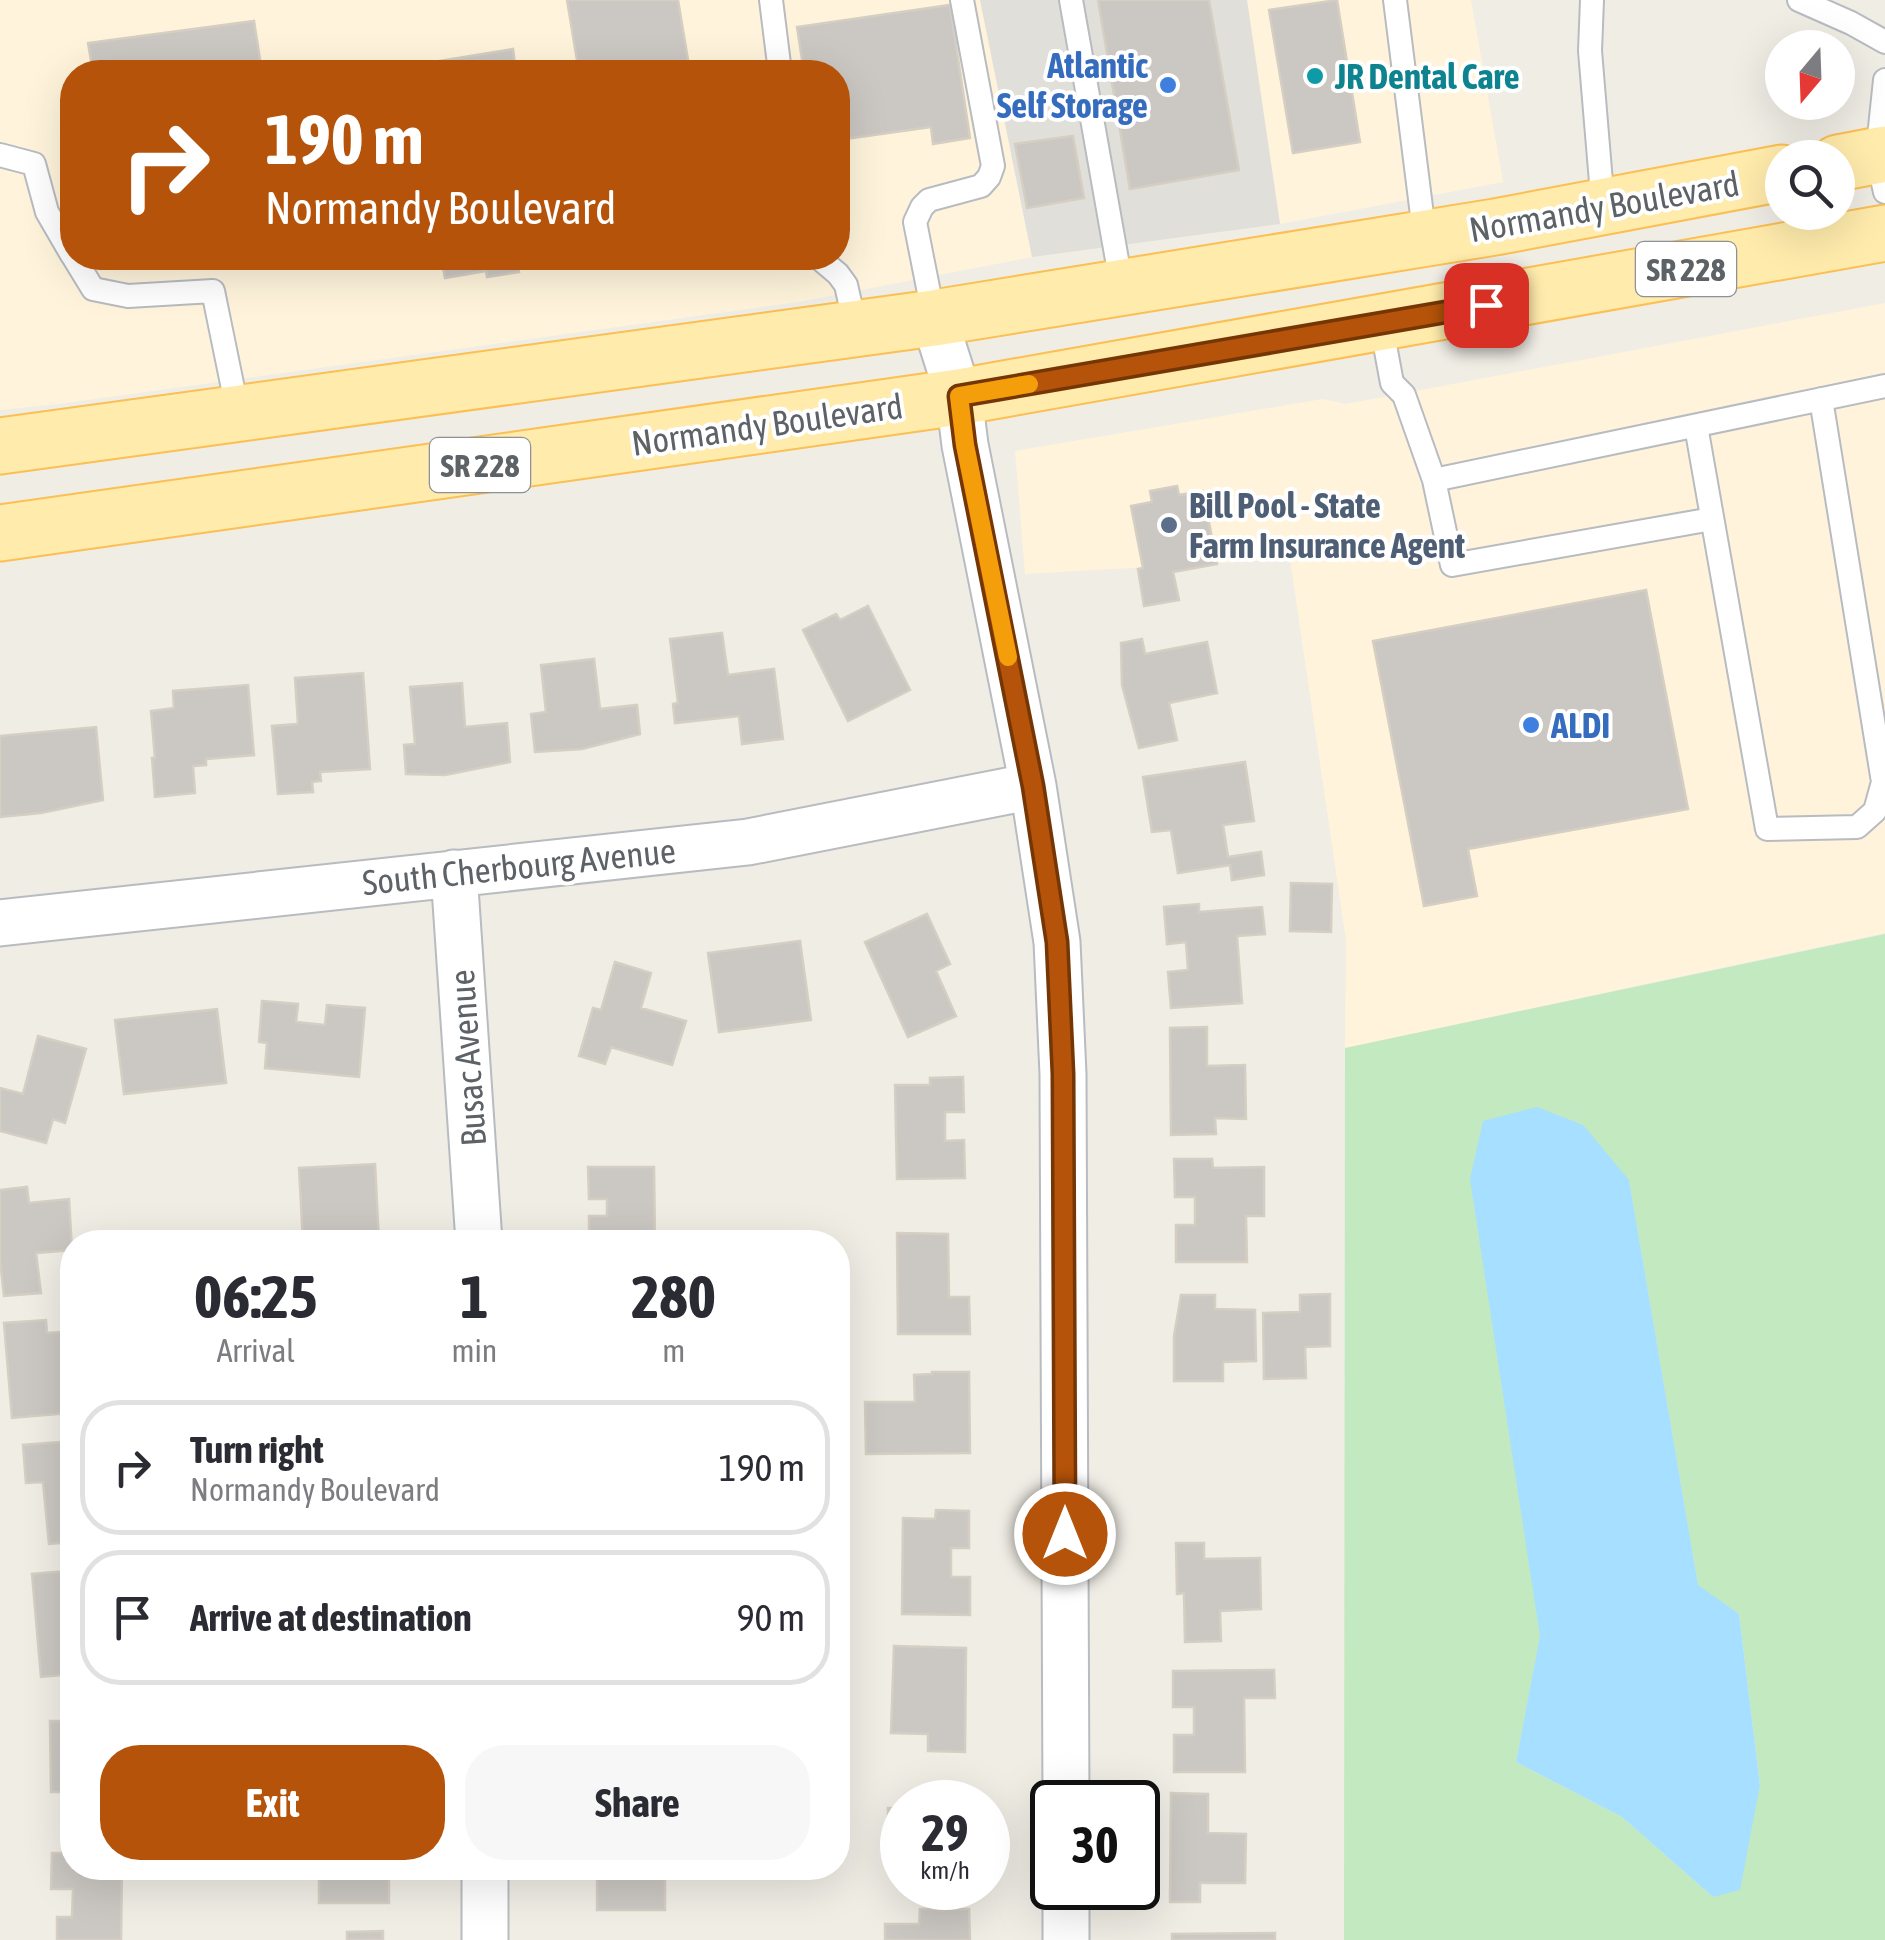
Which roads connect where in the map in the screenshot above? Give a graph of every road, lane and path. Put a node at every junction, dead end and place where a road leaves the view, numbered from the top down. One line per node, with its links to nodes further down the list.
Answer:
1 (771, 0): 8 (lane)
2 (962, 0): 20 (lane)
3 (1071, 0): 19 (lane)
4 (1396, 0): 16 (lane)
5 (1592, 0): 13 (lane)
6 (1799, 0): 7 (lane)
7 (1885, 42)
8 (778, 60)
9 (1885, 80): 11 (lane)
10 (0, 155): 15 (lane)
11 (1871, 166)
12 (1765, 176): 13 (main road, Normandy Boulevard / SR 228)
13 (1603, 207): 16 (main road, Normandy Boulevard / SR 228)
14 (1885, 233): 21 (main road, Normandy Boulevard / SR 228)
15 (60, 235)
16 (1425, 239): 19 (main road, Normandy Boulevard / SR 228)
17 (81, 270): 26 (lane)
18 (833, 270): 22 (lane)
19 (1122, 288): 20 (main road, Normandy Boulevard / SR 228)
20 (934, 318): 22 (main road, Normandy Boulevard / SR 228); 24 (street)
21 (1381, 324): 24 (main road, Normandy Boulevard / SR 228); 29 (lane)
22 (856, 329): 26 (main road, Normandy Boulevard / SR 228)
23 (1885, 386): 25 (lane)
24 (959, 396): 31 (main road, Normandy Boulevard / SR 228); 32 (street)
25 (1821, 400): 27 (lane); 30 (lane)
26 (238, 413): 28 (main road, Normandy Boulevard / SR 228)
27 (1696, 426): 29 (lane); 30 (lane)
28 (0, 446)
29 (1434, 480): 30 (lane)
30 (1712, 520)
31 (0, 533)
32 (1033, 786): 33 (street, South Cherbourg Avenue); 36 (street)
33 (454, 872): 34 (street, South Cherbourg Avenue); 35 (street, Busac Avenue)
34 (0, 923)
35 (478, 1230)
36 (1066, 1780)
37 (485, 1880): 39 (street)
38 (1066, 1910): 40 (street)
39 (486, 1940)
40 (1066, 1940)

